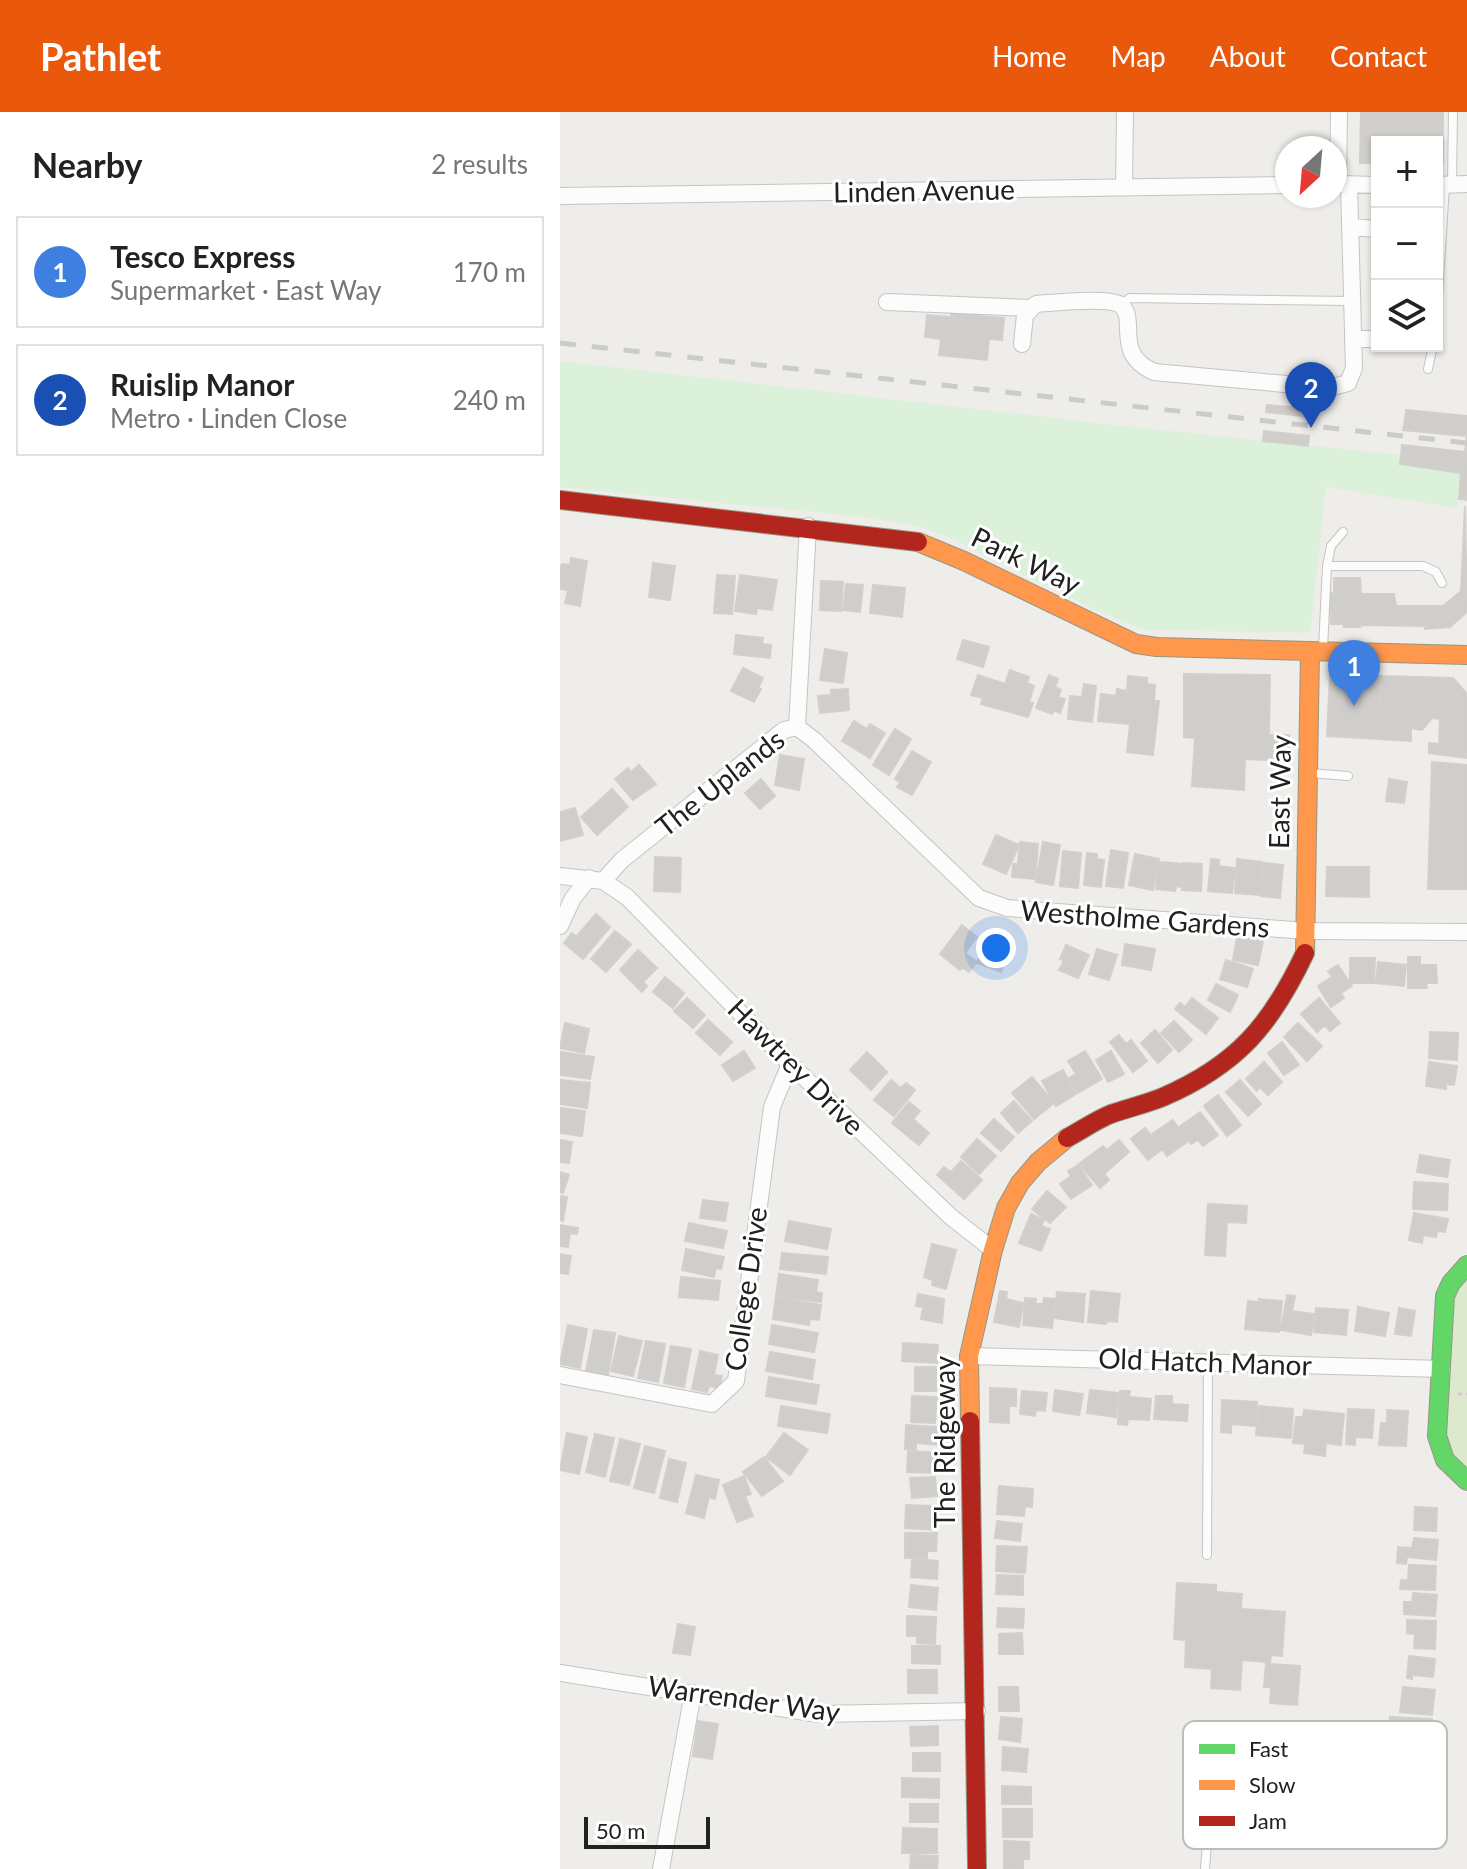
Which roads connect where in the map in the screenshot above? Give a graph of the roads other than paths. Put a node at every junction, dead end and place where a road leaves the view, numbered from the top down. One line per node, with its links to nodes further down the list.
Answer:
1 (1125, 112): 9 (street)
2 (1339, 112): 4 (street)
3 (1453, 112): 6 (lane)
4 (1340, 136)
5 (1347, 184): 8 (street)
6 (1450, 184): 14 (lane)
7 (1275, 185): 9 (street, Linden Avenue)
8 (1371, 185)
9 (1124, 187): 10 (street, Linden Avenue)
10 (560, 196)
11 (1347, 208): 12 (street)
12 (1351, 227): 13 (street); 15 (street)
13 (1371, 229)
14 (1440, 280)
15 (1353, 301): 17 (lane); 19 (street)
16 (887, 302): 18 (street)
17 (1120, 305): 18 (street); 19 (street)
18 (1029, 308): 21 (street)
19 (1353, 339): 20 (street)
20 (1371, 339)
21 (1022, 344)
22 (1432, 352): 23 (lane)
23 (1428, 369)
24 (560, 500): 25 (street, Park Way)
25 (808, 526): 29 (street, Park Way); 31 (street, The Uplands)
26 (1343, 532): 27 (lane)
27 (1327, 566): 28 (lane); 29 (lane)
28 (1442, 583)
29 (1316, 653): 30 (street, Park Way); 32 (street, East Way)
30 (1467, 655)
31 (797, 727): 35 (street, The Uplands); 37 (street, Westholme Gardens)
32 (1309, 773): 33 (lane); 37 (street, East Way)
33 (1348, 776)
34 (560, 876): 35 (street)
35 (596, 879): 36 (street); 39 (street, Hawtrey Drive)
36 (560, 926)
37 (1307, 931): 38 (street, Westholme Gardens); 40 (street, The Ridgeway)
38 (1467, 932)
39 (790, 1064): 40 (street, Hawtrey Drive); 45 (street, College Drive)
40 (993, 1250): 42 (street, The Ridgeway)
41 (1467, 1265): 44 (street)
42 (969, 1356): 43 (street, Old Hatch Manor); 50 (street, The Ridgeway)
43 (1208, 1362): 44 (street, Old Hatch Manor); 47 (lane)
44 (1442, 1369): 46 (street)
45 (560, 1375)
46 (1467, 1481)
47 (1207, 1555)
48 (560, 1673): 49 (street, Warrender Way)
49 (693, 1693): 50 (street, Warrender Way); 52 (street)
50 (977, 1711): 53 (street, The Ridgeway)
51 (1207, 1849): 54 (lane)
52 (661, 1869)
53 (977, 1869)
54 (1205, 1869)

